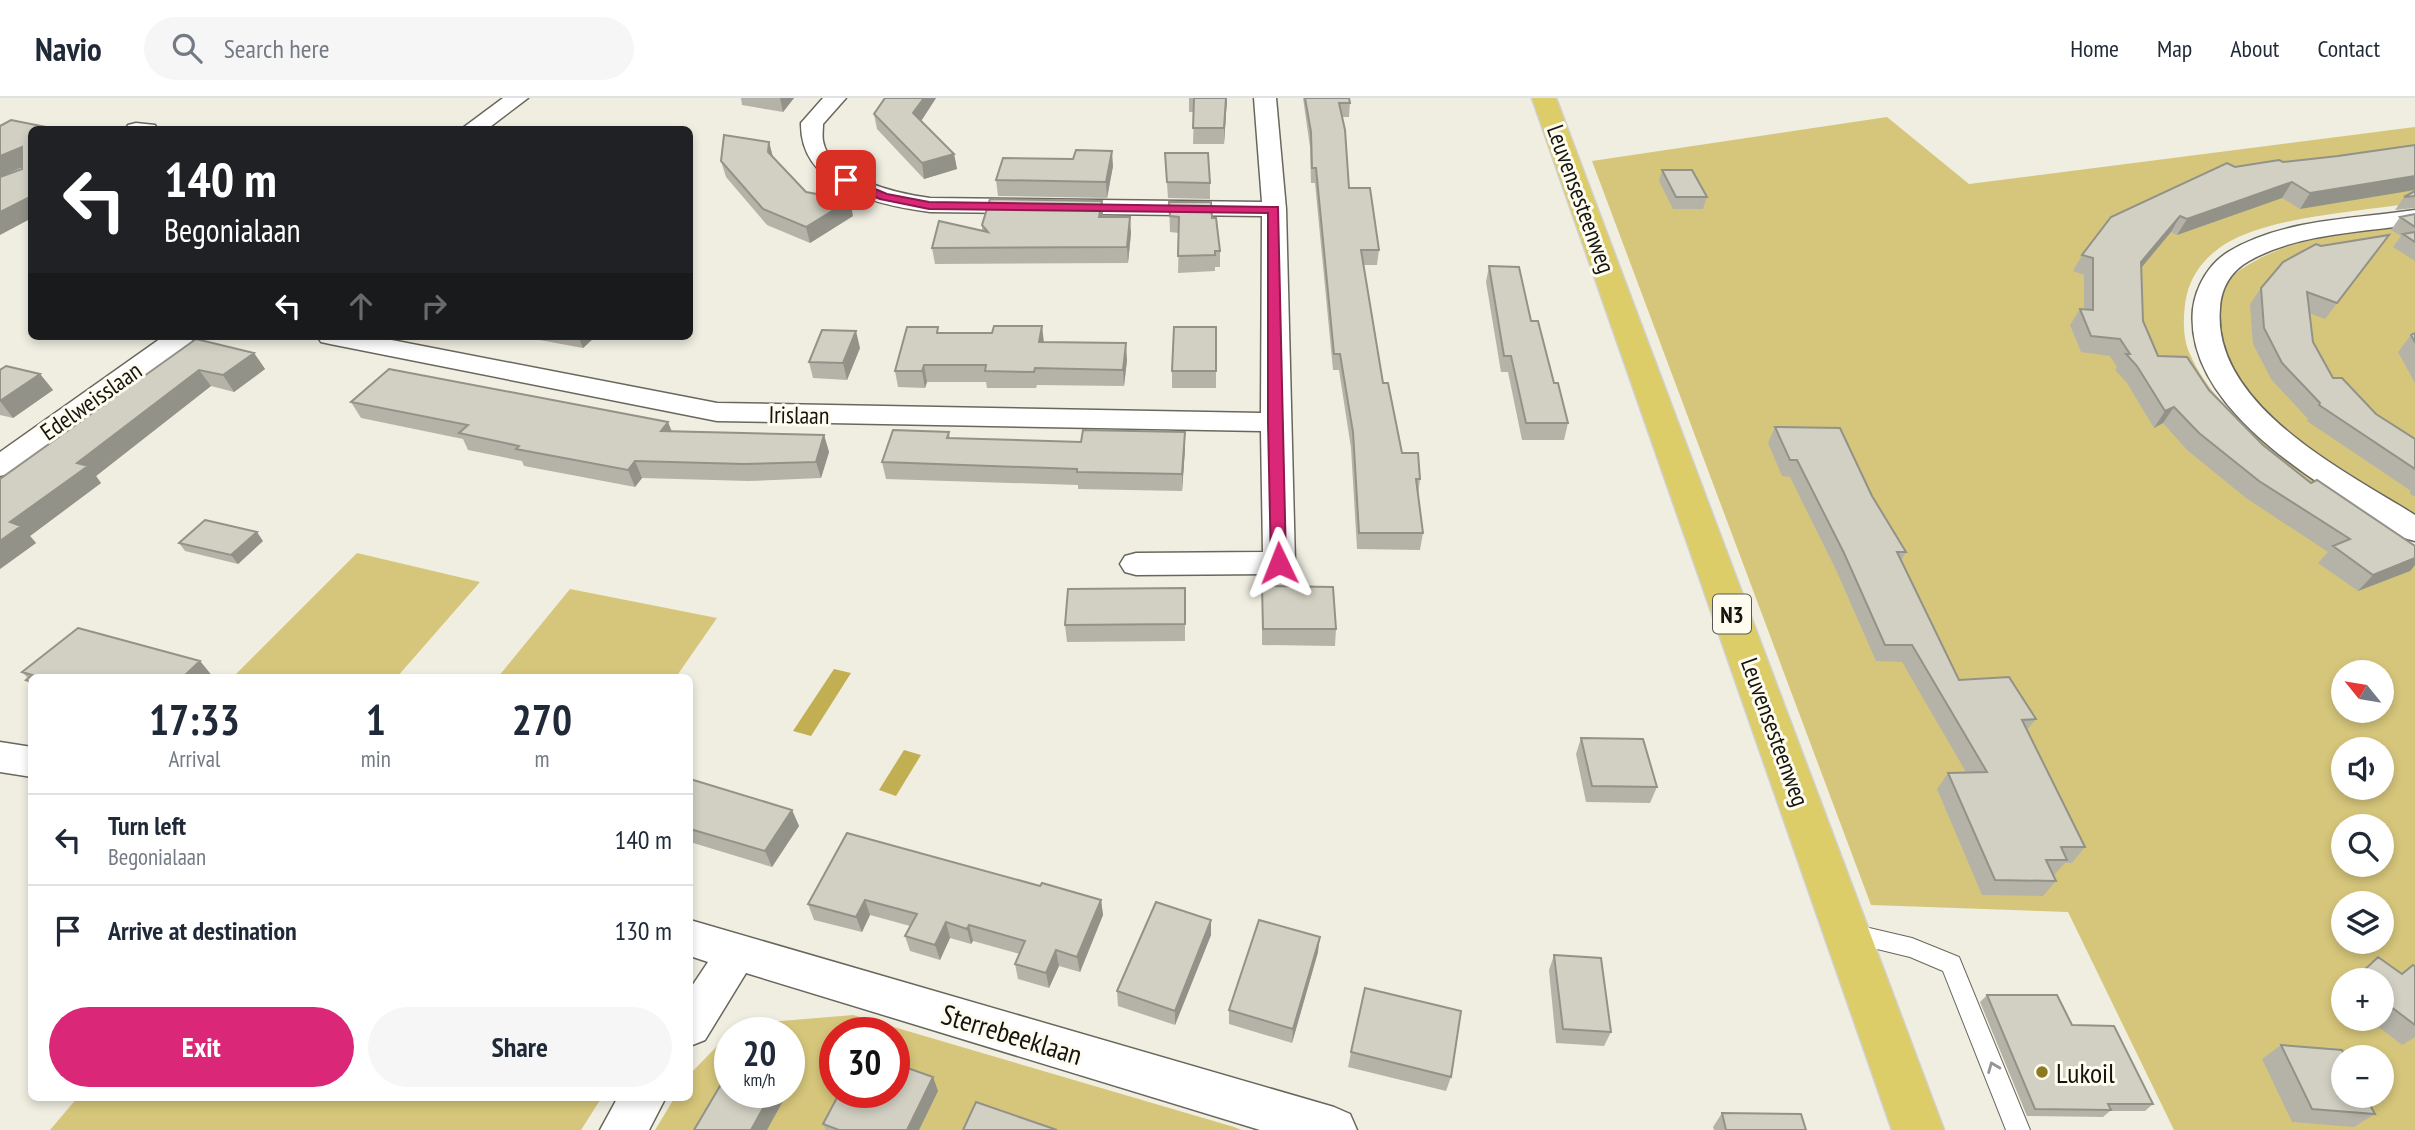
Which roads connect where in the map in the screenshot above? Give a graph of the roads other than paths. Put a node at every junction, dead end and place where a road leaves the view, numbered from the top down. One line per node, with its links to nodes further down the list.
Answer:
1 (517, 98): 5 (street)
2 (835, 98): 6 (street)
3 (1265, 98): 6 (street)
4 (1544, 98): 16 (main road, Leuvensesteenweg / N3)
5 (477, 126)
6 (1274, 209): 10 (street)
7 (2415, 218): 12 (street)
8 (176, 340): 11 (street, Edelweisslaan)
9 (350, 340): 10 (street, Irislaan)
10 (1275, 422): 13 (street)
11 (0, 466)
12 (2415, 530)
13 (1136, 564)
14 (0, 757): 15 (street)
15 (28, 761)
16 (1847, 933): 23 (main road, Leuvensesteenweg / N3); 24 (lane, one-way to 16)
17 (693, 939): 18 (street, Sterrebeeklaan)
18 (737, 952): 19 (street); 22 (street, Sterrebeeklaan)
19 (693, 1021)
20 (641, 1101): 21 (street)
21 (623, 1130)
22 (1334, 1130)
23 (1918, 1130)
24 (2018, 1130)

